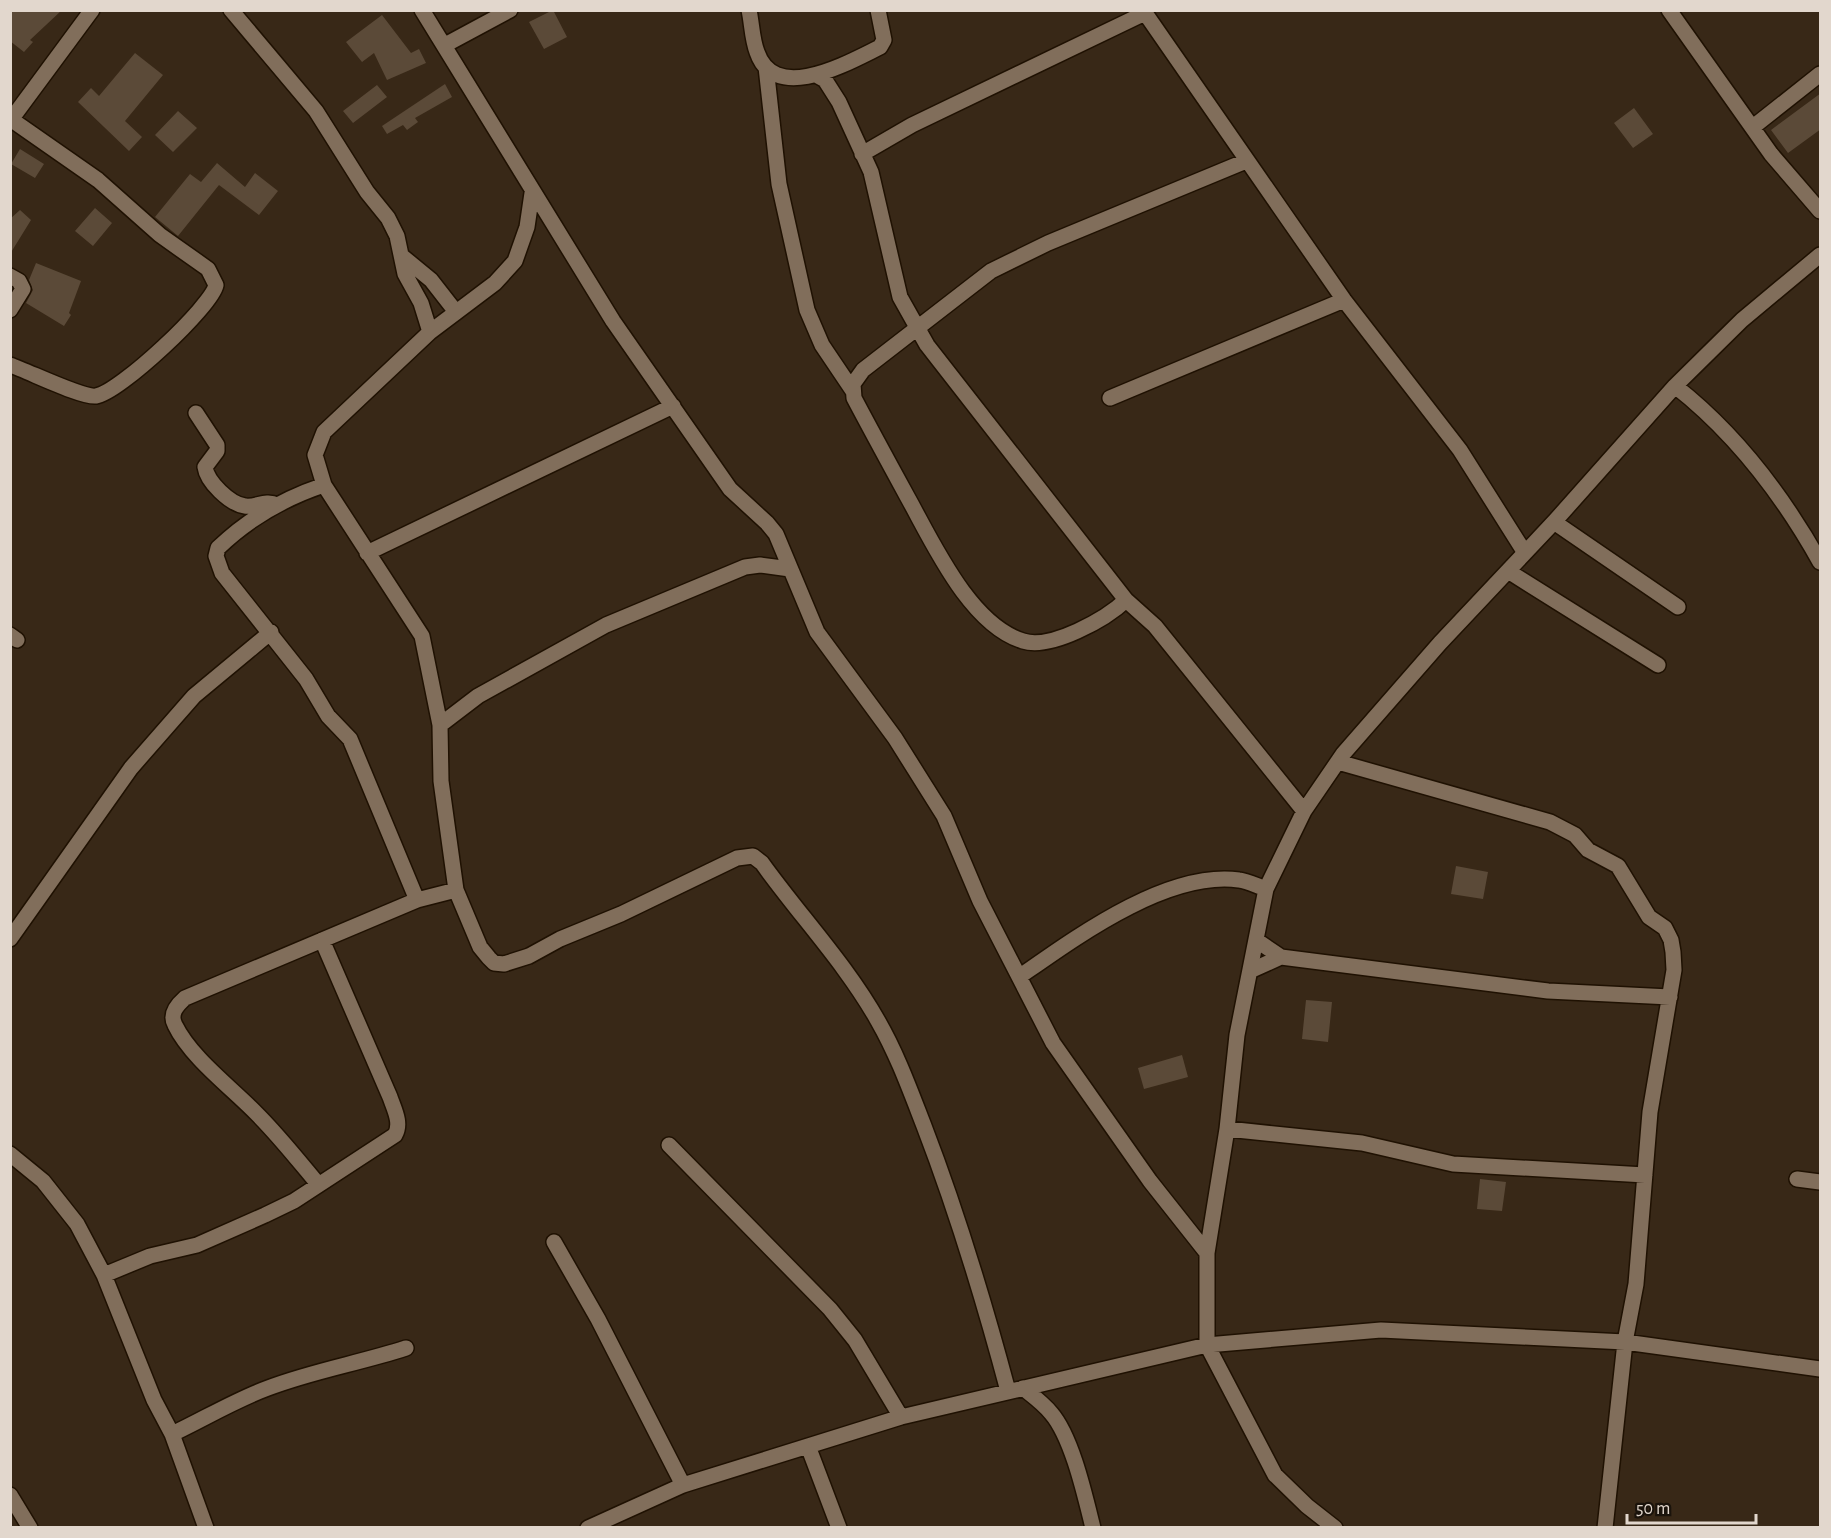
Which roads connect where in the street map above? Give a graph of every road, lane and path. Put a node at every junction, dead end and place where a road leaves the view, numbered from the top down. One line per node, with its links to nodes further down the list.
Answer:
1 (92, 10): 13 (street)
2 (231, 10): 20 (street)
3 (422, 10): 9 (street)
4 (510, 10): 9 (street)
5 (748, 10): 10 (street)
6 (878, 10): 12 (street)
7 (1669, 10): 14 (street)
8 (1144, 12): 15 (street); 16 (street)
9 (446, 45): 17 (street)
10 (766, 67): 12 (street); 29 (street)
11 (1821, 74): 14 (street)
12 (816, 75): 15 (street)
13 (11, 121): 27 (street)
14 (1753, 127): 18 (street)
15 (862, 154): 25 (street)
16 (1246, 161): 22 (street); 25 (street)
17 (532, 194): 24 (street); 31 (street)
18 (1821, 211)
19 (1821, 255): 28 (street)
20 (403, 257): 24 (street); 26 (street)
21 (10, 276): 23 (street)
22 (1344, 300): 30 (street); 37 (street)
23 (10, 310)
24 (456, 312): 26 (street)
25 (917, 328): 29 (street); 41 (street)
26 (430, 332): 33 (street)
27 (10, 365)
28 (1675, 386): 35 (street); 38 (street)
29 (853, 392): 41 (street)
30 (1110, 398)
31 (672, 406): 36 (street); 39 (street)
32 (196, 413): 34 (street)
33 (324, 485): 34 (street); 36 (street)
34 (277, 505): 43 (street)
35 (1554, 522): 37 (street); 42 (street)
36 (367, 553): 45 (street)
37 (1525, 553): 40 (street)
38 (1821, 562)
39 (790, 569): 45 (street); 56 (street)
40 (1508, 571): 44 (street); 46 (street)
41 (1126, 600): 47 (street)
42 (1678, 607)
43 (271, 632): 50 (street); 51 (street)
44 (1658, 665)
45 (440, 725): 49 (street)
46 (1338, 762): 47 (street); 57 (street)
47 (1304, 811): 48 (street)
48 (1266, 889): 53 (street); 56 (street)
49 (456, 890): 50 (street); 72 (street)
50 (417, 900): 52 (street)
51 (12, 934)
52 (321, 940): 64 (street); 64 (street)
53 (1256, 940): 54 (street); 55 (street)
54 (1281, 957): 55 (street); 57 (street)
55 (1250, 971): 58 (street)
56 (1019, 977): 66 (street)
57 (1670, 997): 61 (street)
58 (1227, 1128): 61 (street); 66 (street)
59 (669, 1145): 73 (street)
60 (10, 1154): 67 (street)
61 (1645, 1175): 68 (street)
62 (1797, 1179): 63 (street)
63 (1821, 1182)
64 (318, 1184): 67 (street)
65 (554, 1242): 76 (street)
66 (1207, 1253): 69 (street)
67 (104, 1275): 74 (street)
68 (1625, 1342): 69 (street); 71 (street); 84 (street)
69 (1207, 1345): 72 (street); 83 (street)
70 (406, 1348): 74 (street)
71 (1821, 1369)
72 (1015, 1389): 73 (street); 82 (street)
73 (901, 1417): 75 (street)
74 (172, 1434): 79 (street)
75 (808, 1446): 76 (street); 81 (street)
76 (683, 1485): 80 (street)
77 (10, 1495): 78 (street)
78 (30, 1527)
79 (206, 1527)
80 (588, 1527)
81 (839, 1527)
82 (1093, 1527)
83 (1335, 1527)
84 (1605, 1527)

